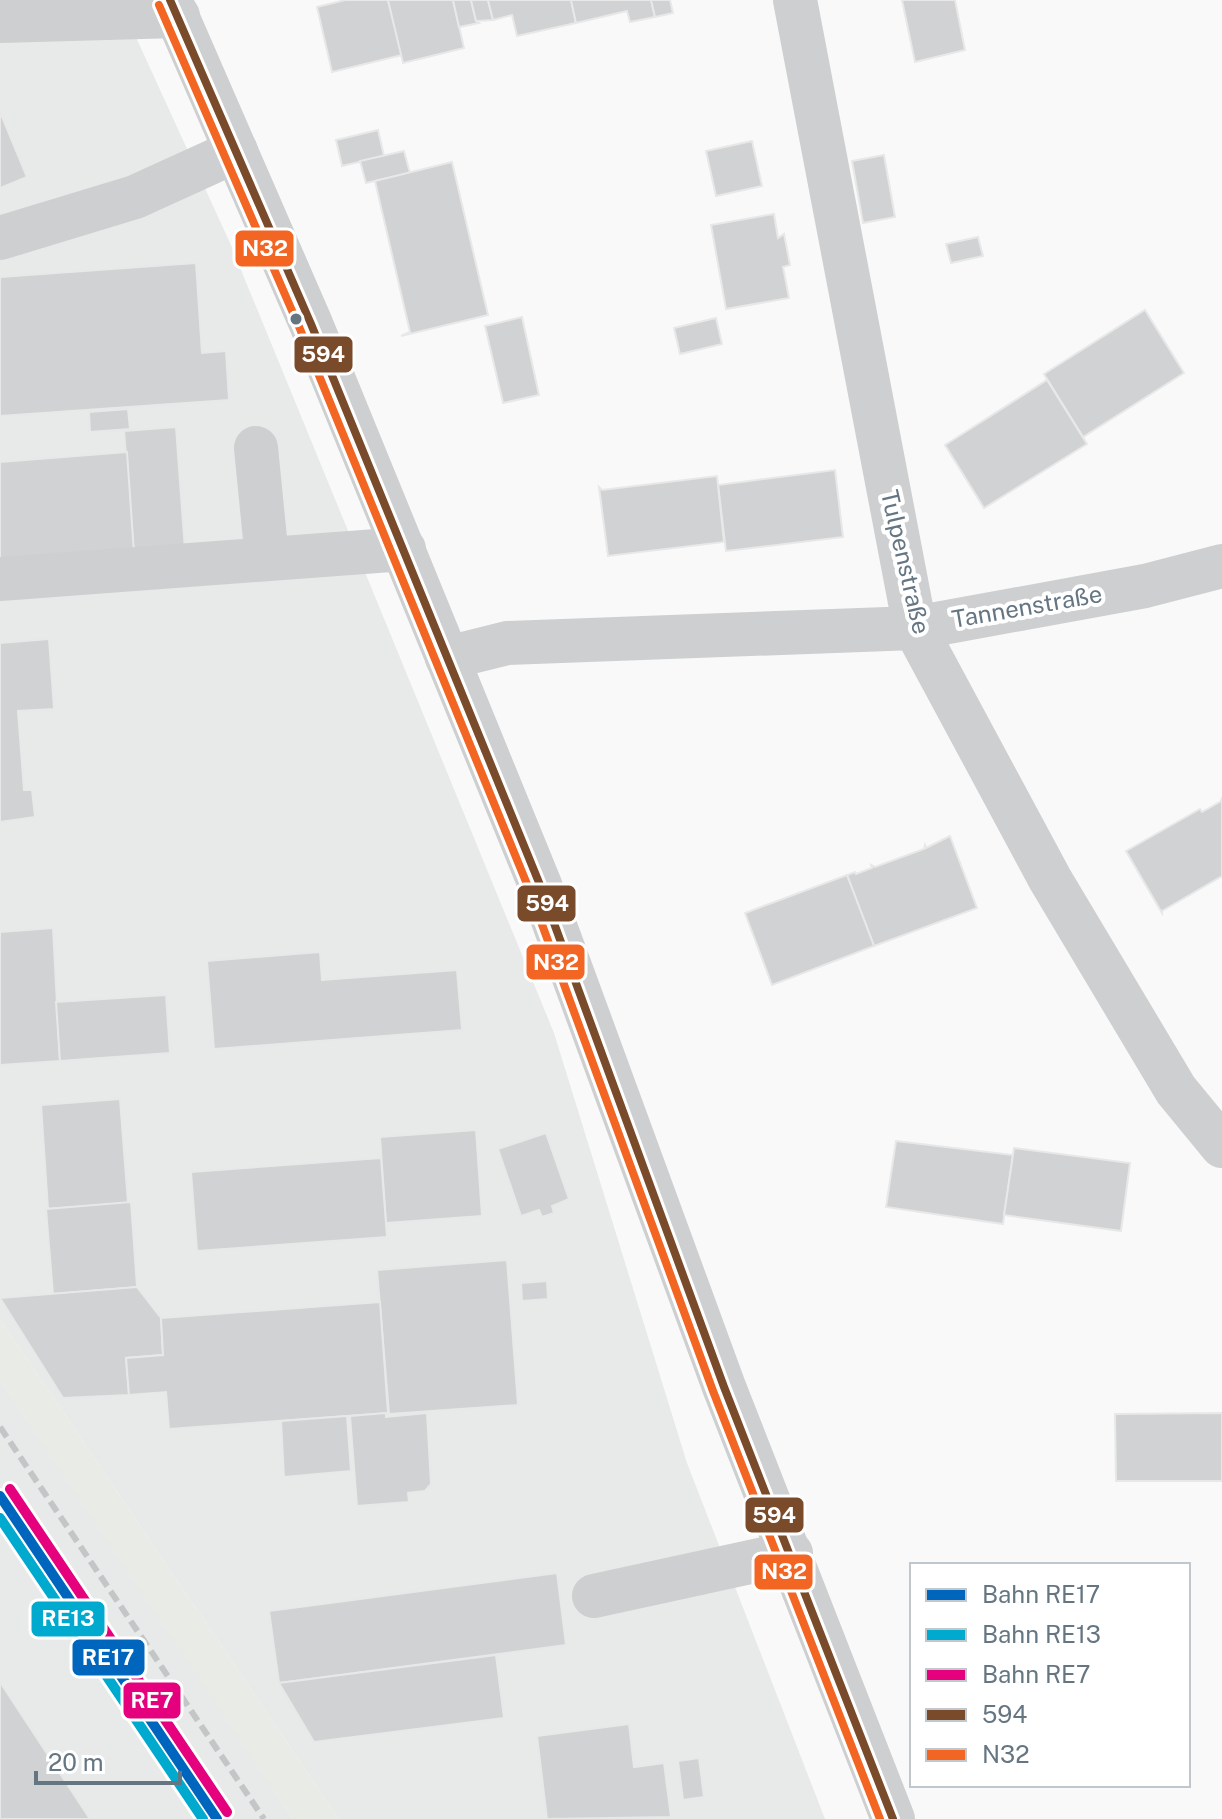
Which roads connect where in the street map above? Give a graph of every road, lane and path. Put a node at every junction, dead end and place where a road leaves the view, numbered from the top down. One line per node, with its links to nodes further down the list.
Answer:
1 (795, 0): 11 (street, Tulpenstraße)
2 (174, 8): 3 (street); 4 (street)
3 (0, 21)
4 (236, 151): 5 (street); 7 (street)
5 (0, 238)
6 (256, 448): 8 (street)
7 (404, 549): 8 (street); 12 (street)
8 (267, 559): 10 (street)
9 (1222, 566): 11 (street, Tannenstraße)
10 (0, 579)
11 (915, 628): 12 (street, Tannenstraße); 13 (street, Tulpenstraße)
12 (447, 658): 14 (street)
13 (1222, 1146)
14 (791, 1553): 15 (street); 16 (street)
15 (594, 1596)
16 (893, 1819)

